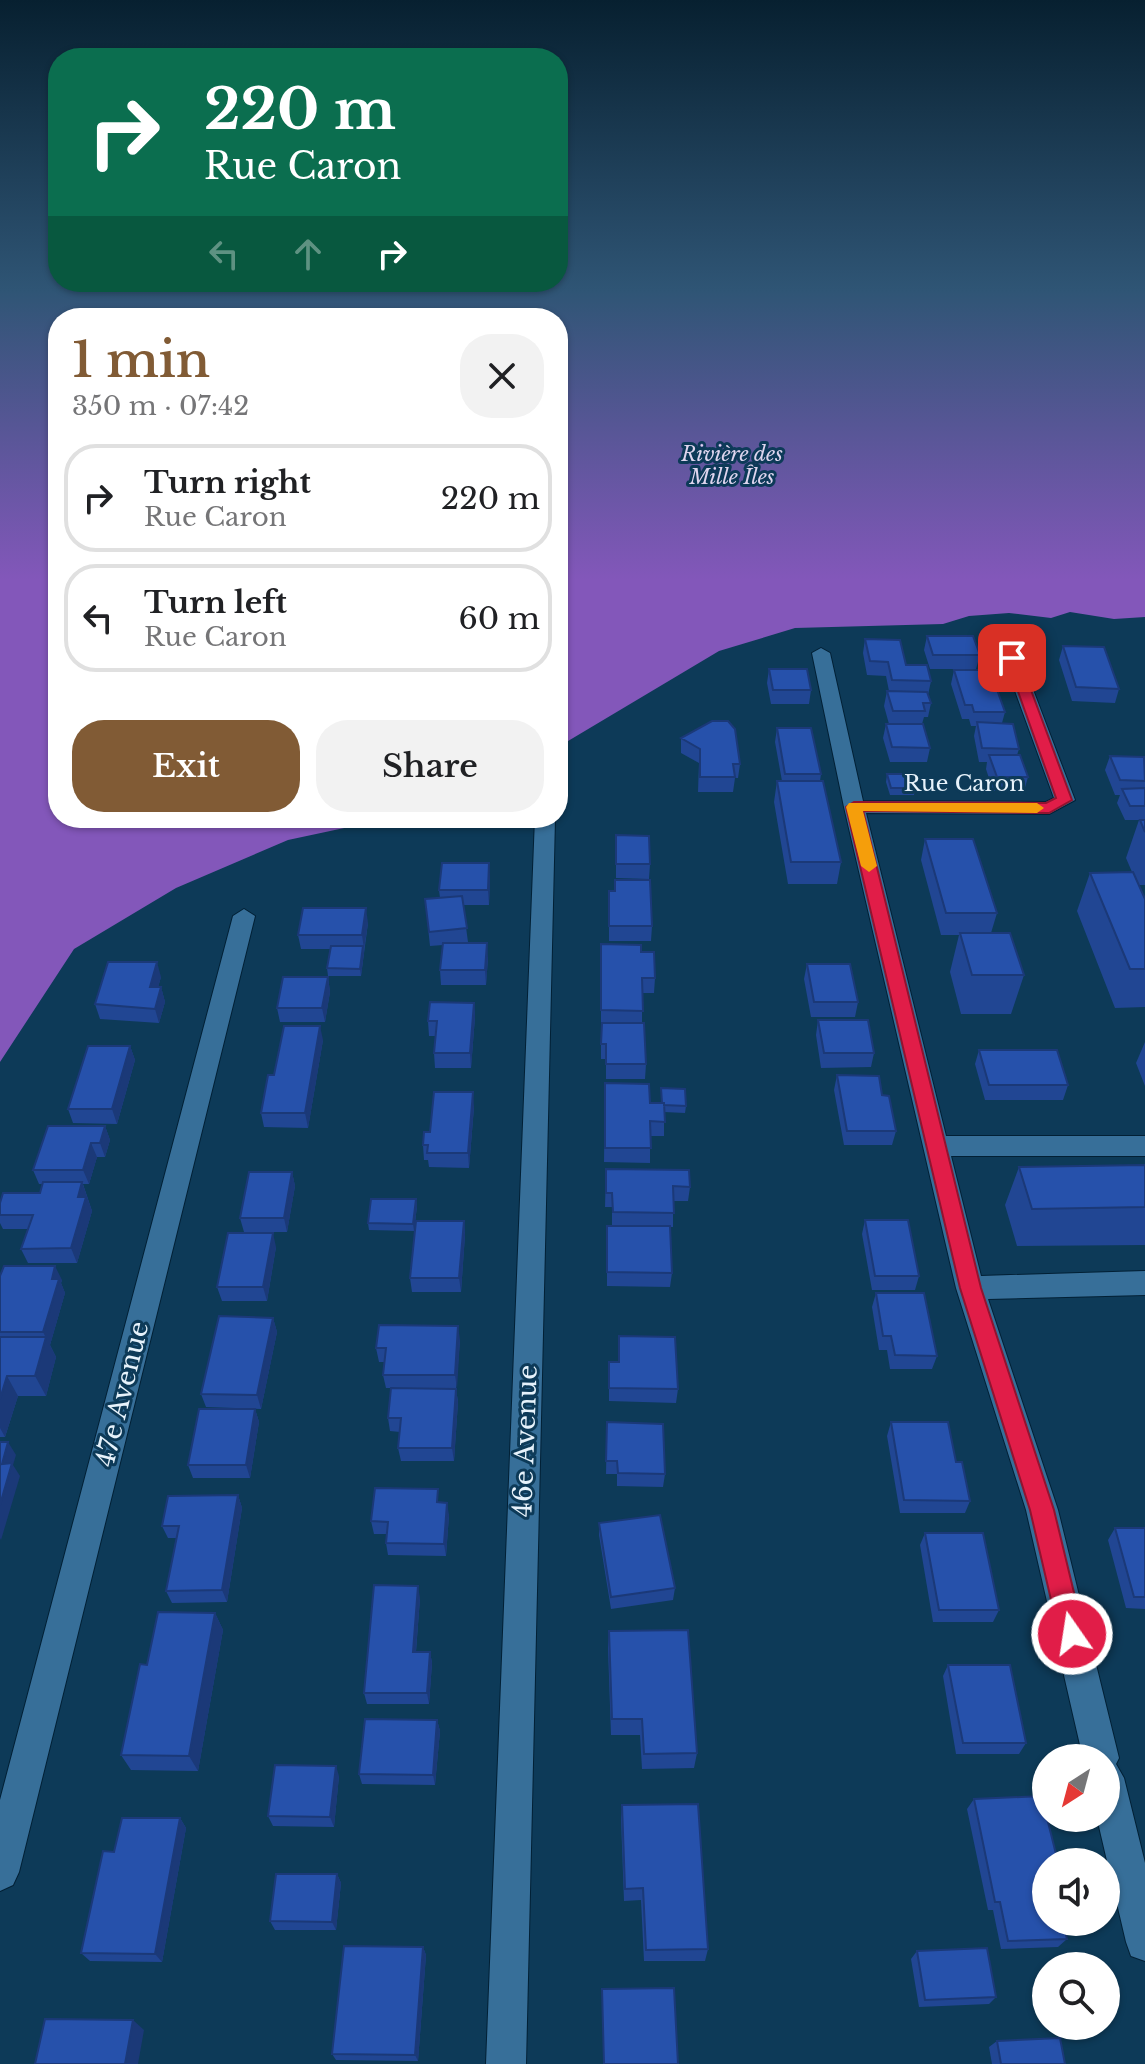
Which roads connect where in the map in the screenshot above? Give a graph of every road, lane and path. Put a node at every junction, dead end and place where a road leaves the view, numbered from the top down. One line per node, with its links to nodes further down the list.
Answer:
1 (821, 653): 3 (street)
2 (1012, 658): 3 (street, Rue Caron)
3 (854, 807): 6 (street)
4 (545, 828): 14 (street, 46e Avenue)
5 (244, 916): 12 (street, 47e Avenue)
6 (936, 1146): 7 (street); 9 (street)
7 (1145, 1146)
8 (1145, 1283): 9 (street)
9 (970, 1288): 10 (street)
10 (1098, 1744)
11 (1119, 1832): 13 (street)
12 (0, 1872)
13 (1145, 1942)
14 (506, 2064)

